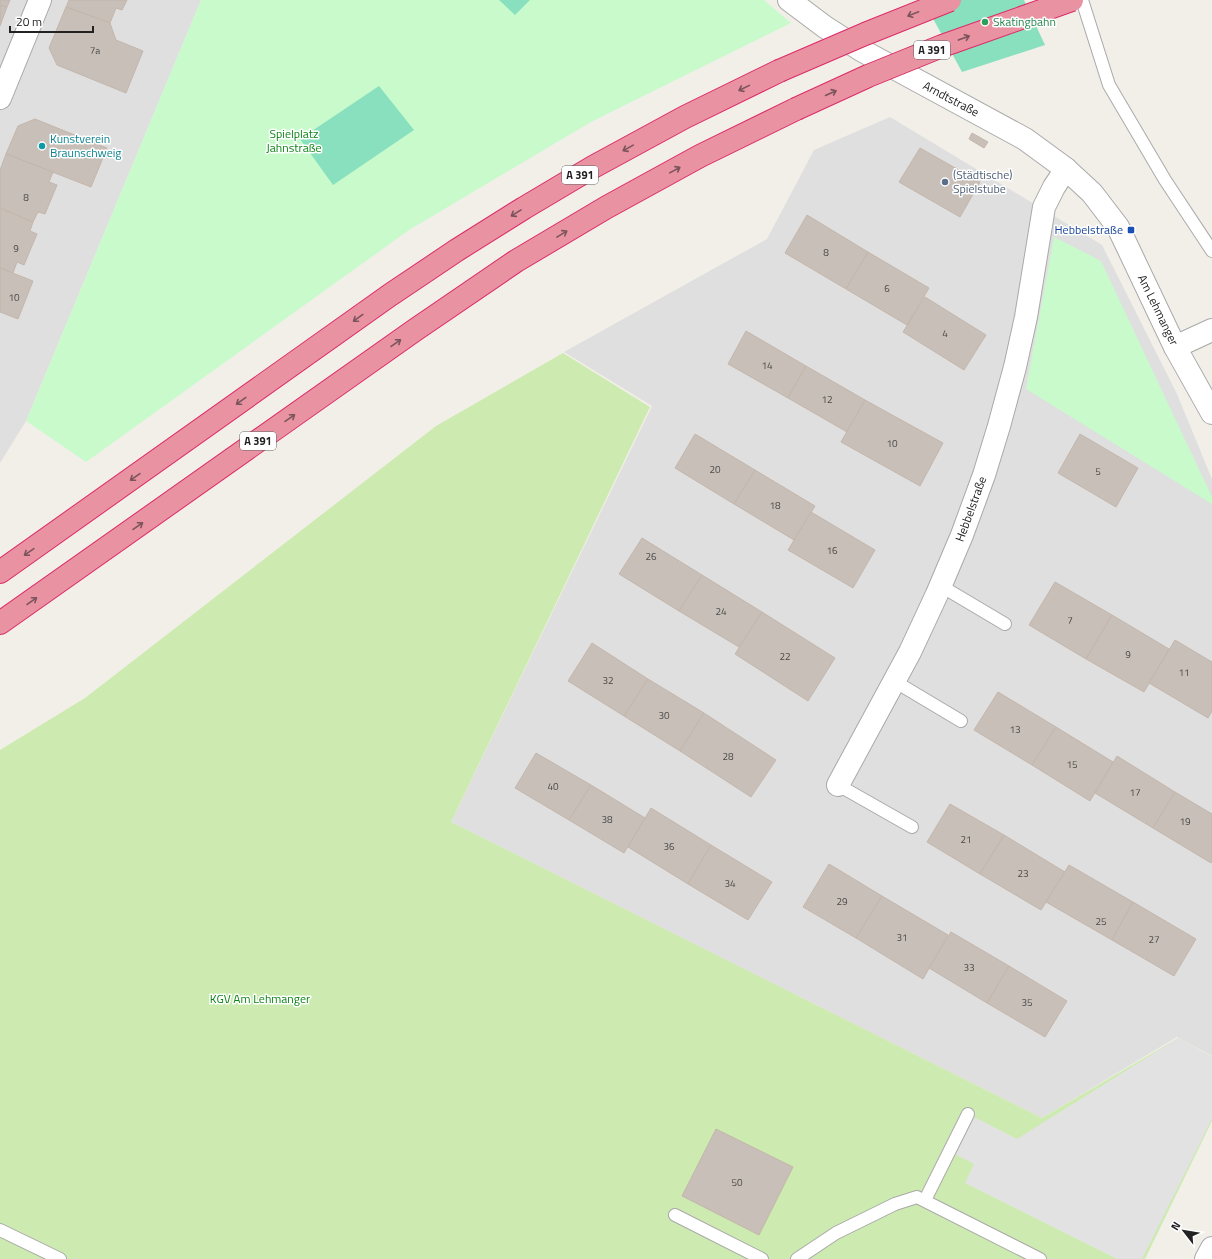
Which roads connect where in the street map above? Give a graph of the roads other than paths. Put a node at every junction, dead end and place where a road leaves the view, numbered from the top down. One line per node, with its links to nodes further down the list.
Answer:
1 (40, 0): 6 (street)
2 (789, 0): 7 (street, Arndtstraße)
3 (950, 0): 13 (highway, A 391, one-way to 13, bridge)
4 (1072, 0): 15 (highway, A 391, one-way to 4, bridge)
5 (1082, 0): 9 (lane)
6 (0, 98)
7 (1066, 169): 8 (street, Arndtstraße); 14 (street, Hebbelstraße)
8 (1105, 208): 11 (street, Am Lehmanger)
9 (1212, 251)
10 (1212, 330): 11 (street)
11 (1176, 347): 12 (street, Am Lehmanger)
12 (1212, 413)
13 (0, 572)
14 (941, 586): 16 (lane); 17 (street, Hebbelstraße)
15 (0, 623)
16 (1005, 624)
17 (894, 681): 18 (lane); 19 (street, Hebbelstraße)
18 (961, 721)
19 (838, 785): 20 (lane)
20 (912, 827)
21 (968, 1114): 22 (lane)
22 (925, 1200): 28 (lane); 29 (lane)
23 (675, 1215): 27 (lane)
24 (0, 1230): 26 (lane)
25 (1212, 1248): 30 (street)
26 (60, 1259)
27 (762, 1259)
28 (797, 1259)
29 (1040, 1259)
30 (1206, 1259)

